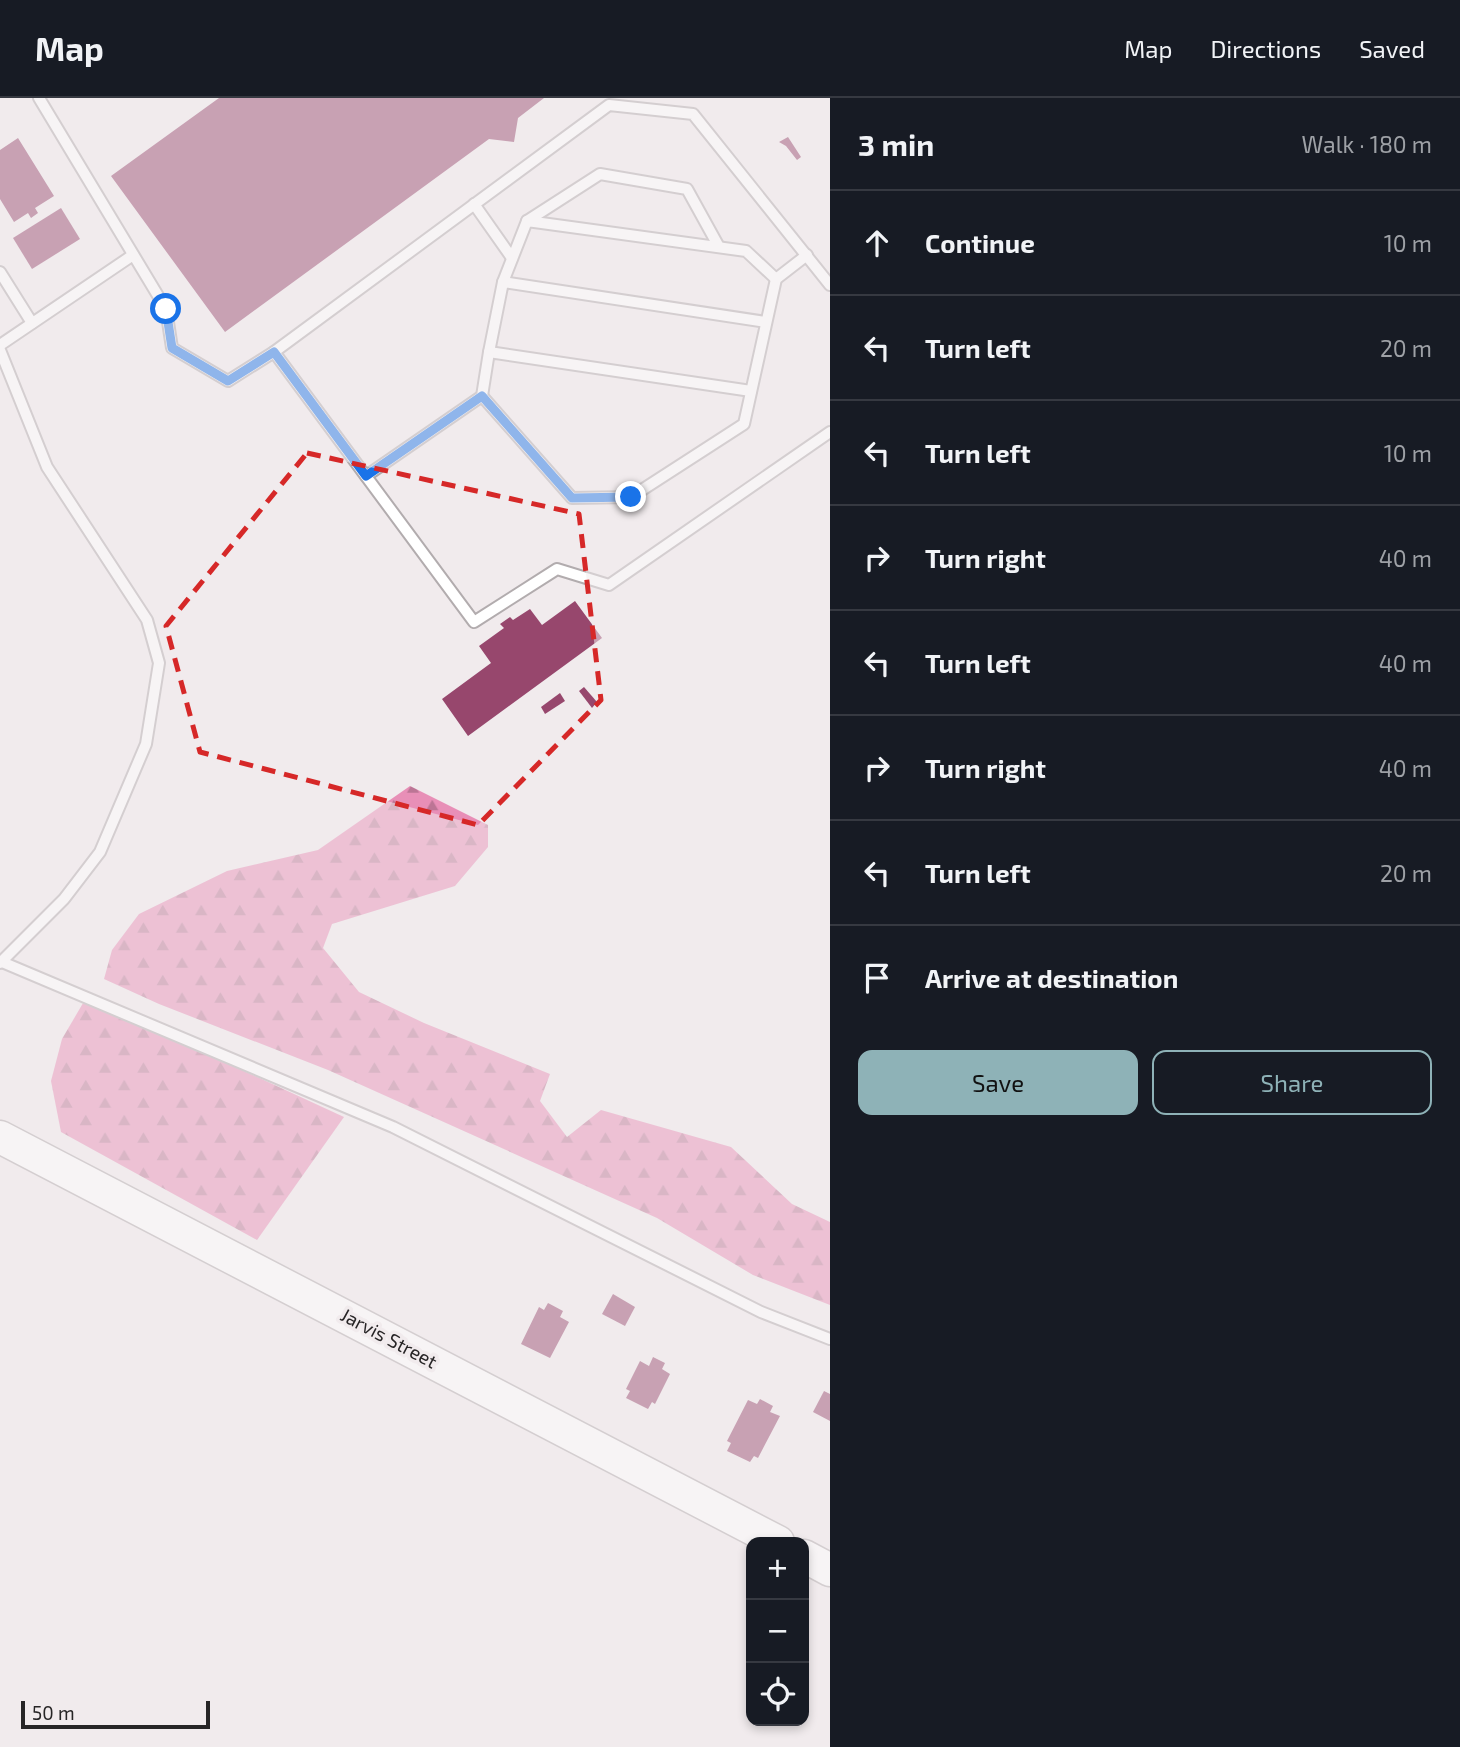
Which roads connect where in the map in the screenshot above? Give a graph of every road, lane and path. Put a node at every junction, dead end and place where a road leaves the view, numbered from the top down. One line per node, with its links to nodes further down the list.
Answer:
1 (39, 98): 5 (lane)
2 (474, 204): 6 (lane); 7 (lane); 16 (lane)
3 (527, 221): 4 (lane); 4 (lane); 7 (lane)
4 (719, 247): 9 (lane)
5 (133, 255): 13 (lane); 16 (lane)
6 (807, 256): 9 (lane); 11 (lane)
7 (512, 258): 10 (lane)
8 (0, 272): 13 (lane)
9 (776, 279): 12 (lane)
10 (503, 282): 12 (lane); 17 (lane)
11 (830, 285)
12 (766, 322): 18 (lane)
13 (32, 323): 14 (lane)
14 (0, 345)
15 (0, 350): 22 (lane)
16 (274, 352): 21 (lane)
17 (489, 352): 18 (lane); 19 (lane)
18 (751, 391): 19 (lane)
19 (482, 396): 21 (lane)
20 (830, 432): 21 (lane)
21 (366, 476)
22 (1, 962): 24 (lane)
23 (0, 1137): 25 (street, Jarvis Street)
24 (830, 1339)
25 (768, 1537)
26 (809, 1559): 27 (street)
27 (830, 1570)

